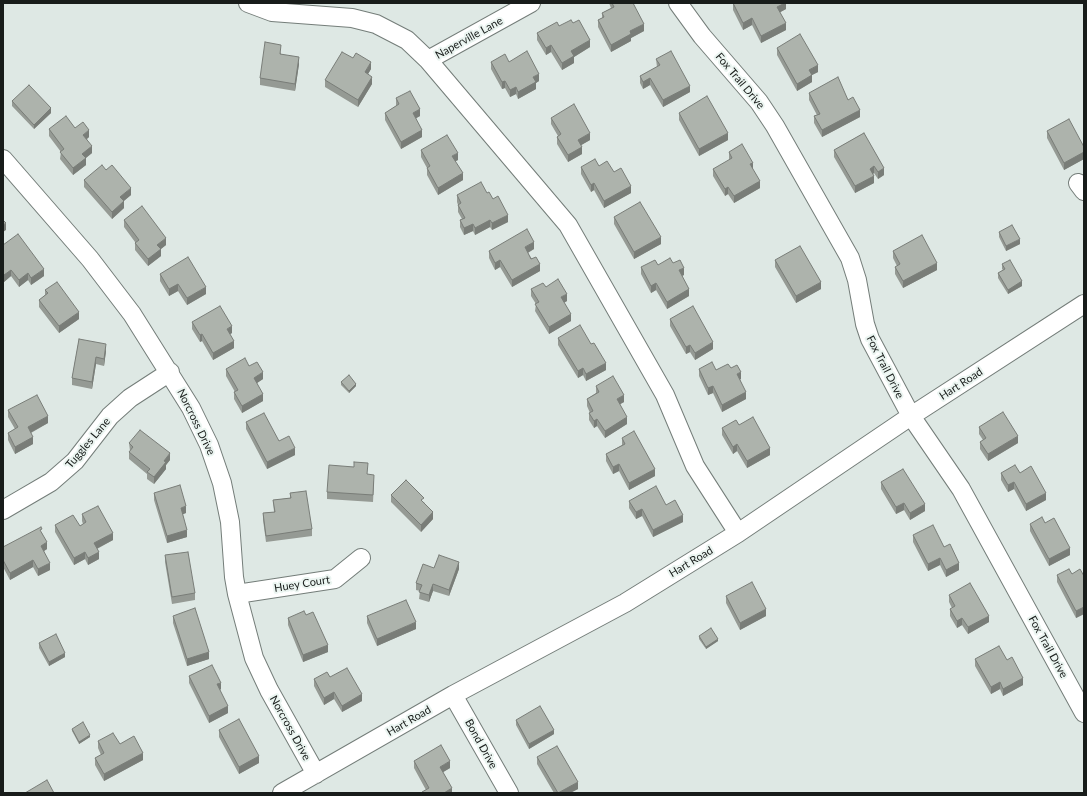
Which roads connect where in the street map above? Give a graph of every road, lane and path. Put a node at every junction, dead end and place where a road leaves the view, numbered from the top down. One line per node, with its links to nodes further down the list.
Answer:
1 (248, 3): 4 (street)
2 (531, 3): 4 (street, Naperville Lane)
3 (678, 3): 8 (street, Fox Trail Drive)
4 (428, 60): 10 (street)
5 (3, 159): 7 (street, Norcross Drive)
6 (1084, 304): 8 (street, Hart Road)
7 (170, 372): 9 (street, Tuggles Lane); 12 (street, Norcross Drive)
8 (911, 416): 10 (street, Hart Road); 14 (street, Fox Trail Drive)
9 (3, 510)
10 (738, 533): 13 (street, Hart Road)
11 (361, 558): 12 (street, Huey Court)
12 (237, 594): 15 (street, Norcross Drive)
13 (453, 695): 15 (street, Hart Road); 17 (street, Bond Drive)
14 (1084, 713)
15 (316, 774): 16 (street, Hart Road)
16 (282, 793)
17 (509, 793)

